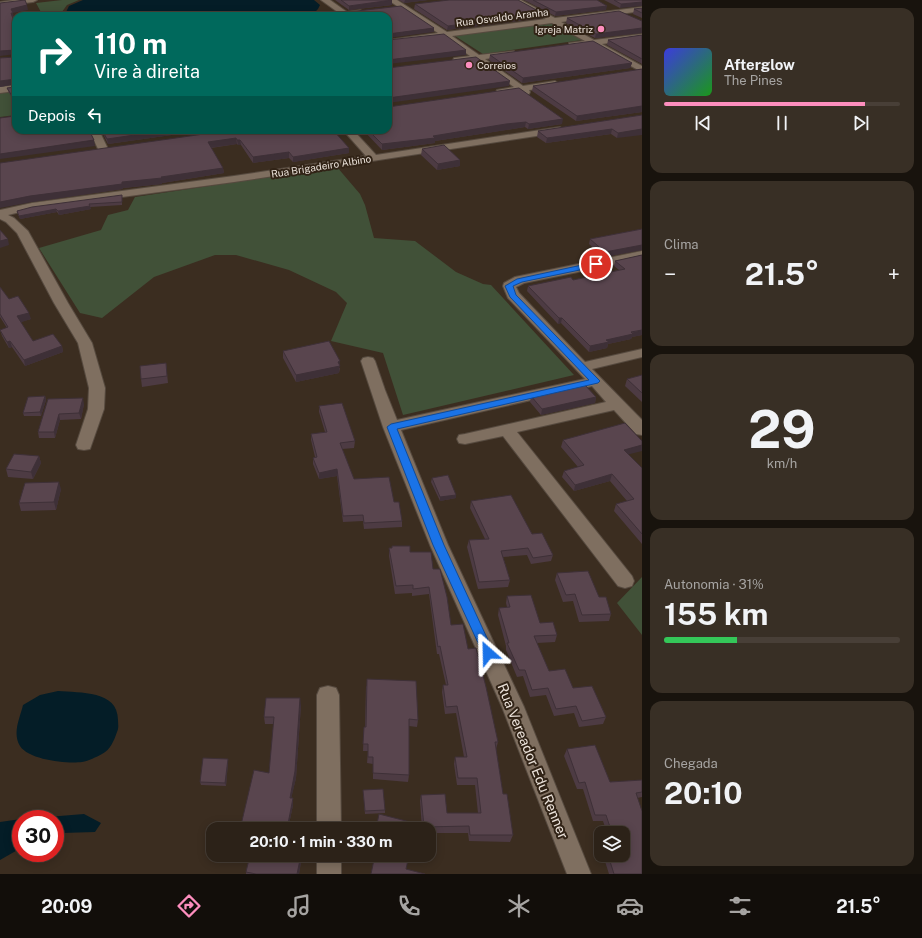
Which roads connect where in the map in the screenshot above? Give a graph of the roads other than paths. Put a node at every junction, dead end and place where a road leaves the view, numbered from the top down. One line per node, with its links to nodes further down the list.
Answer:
1 (33, 0): 5 (street)
2 (324, 0): 6 (street)
3 (392, 0): 8 (street)
4 (516, 0): 18 (street)
5 (0, 4)
6 (333, 5): 13 (street); 14 (street)
7 (414, 5): 8 (street)
8 (402, 6): 10 (street); 19 (street)
9 (608, 6): 16 (street)
10 (389, 8)
11 (642, 9): 16 (street, Rua Osvaldo Aranha)
12 (367, 11): 15 (street)
13 (331, 12)
14 (343, 12)
15 (360, 12)
16 (619, 12): 17 (street); 18 (street, Rua Osvaldo Aranha)
17 (632, 18)
18 (554, 21): 19 (street, Rua Osvaldo Aranha); 22 (street)
19 (446, 35): 21 (street, Rua Osvaldo Aranha); 25 (street)
20 (642, 36): 22 (street)
21 (392, 42)
22 (592, 42): 23 (street); 27 (street)
23 (567, 46)
24 (520, 52): 25 (street)
25 (477, 58): 26 (street); 31 (street)
26 (447, 62)
27 (642, 70): 28 (street)
28 (627, 73)
29 (566, 82): 31 (street)
30 (12, 88): 32 (street)
31 (521, 89): 33 (street); 34 (street)
32 (0, 90)
33 (490, 94)
34 (533, 98)
35 (567, 129): 39 (street, Rua Brigadeiro Albino)
36 (96, 134): 38 (street)
37 (352, 134): 39 (street)
38 (103, 149)
39 (373, 158): 40 (street, Rua Brigadeiro Albino)
40 (0, 214): 51 (street)
41 (642, 255): 44 (street)
42 (642, 352): 44 (street)
43 (368, 361): 47 (street, Rua Vereador Edu Renner)
44 (582, 367): 45 (street)
45 (595, 381): 46 (street); 47 (street)
46 (618, 404): 48 (street); 49 (street)
47 (391, 427): 57 (street, Rua Vereador Edu Renner)
48 (507, 430): 50 (street); 52 (street)
49 (642, 430)
50 (465, 439)
51 (84, 446)
52 (625, 581)
53 (328, 695): 54 (street)
54 (329, 822)
55 (329, 862): 56 (street)
56 (329, 874)
57 (579, 874)

